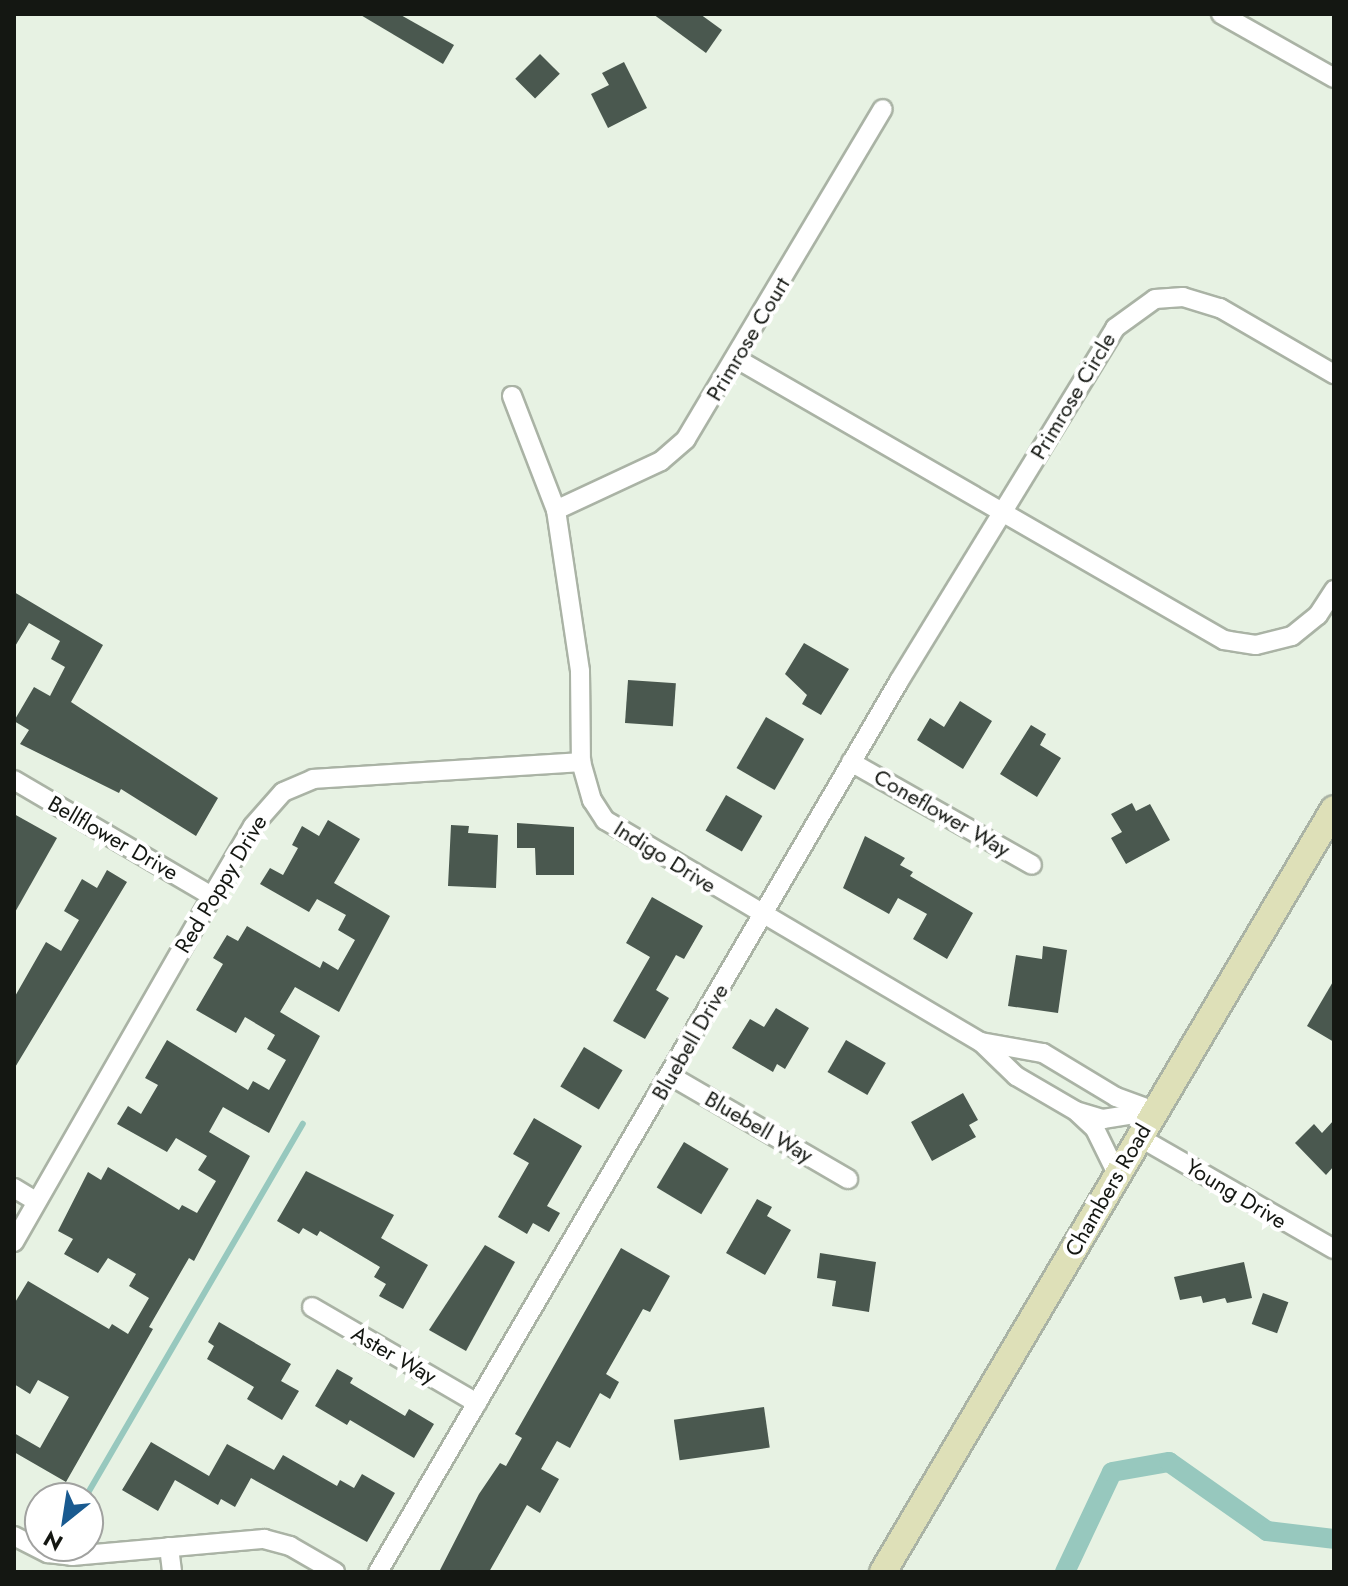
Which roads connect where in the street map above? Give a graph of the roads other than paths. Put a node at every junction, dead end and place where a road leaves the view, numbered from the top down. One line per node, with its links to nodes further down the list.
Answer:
1 (1221, 14): 2 (street)
2 (1334, 78)
3 (883, 109): 4 (street, Primrose Court)
4 (737, 359): 7 (street, Primrose Court); 8 (street)
5 (1334, 374): 8 (street, Primrose Circle)
6 (512, 396): 7 (street, Indigo Drive)
7 (556, 510): 10 (street, Indigo Drive)
8 (1002, 513): 9 (street); 11 (street, Bluebell Drive)
9 (1334, 590)
10 (581, 762): 15 (street, Red Poppy Drive); 16 (street, Indigo Drive)
11 (851, 762): 14 (street, Coneflower Way); 16 (street, Bluebell Drive)
12 (14, 780): 15 (street, Bellflower Drive)
13 (1334, 809): 20 (street, Chambers Road)
14 (1032, 865)
15 (212, 896): 25 (street, Red Poppy Drive)
16 (764, 917): 17 (street, Indigo Drive); 18 (street, Bluebell Drive)
17 (981, 1042): 19 (street, Indigo Drive); 20 (street, Indigo Drive)
18 (671, 1076): 23 (street, Bluebell Way); 29 (street, Bluebell Drive)
19 (1076, 1111): 20 (street); 22 (street)
20 (1154, 1111): 21 (street, Chambers Road)
21 (1139, 1137): 22 (street, Chambers Road); 27 (street, Young Drive)
22 (1117, 1174): 35 (street, Chambers Road)
23 (848, 1179)
24 (14, 1188): 25 (street)
25 (36, 1201): 26 (street, Red Poppy Drive)
26 (14, 1242)
27 (1334, 1249)
28 (312, 1307): 29 (street, Aster Way)
29 (477, 1403): 34 (street, Bluebell Drive)
30 (14, 1536): 31 (street)
31 (169, 1547): 32 (street); 33 (street)
32 (172, 1572)
33 (335, 1572)
34 (378, 1572)
35 (883, 1572)

